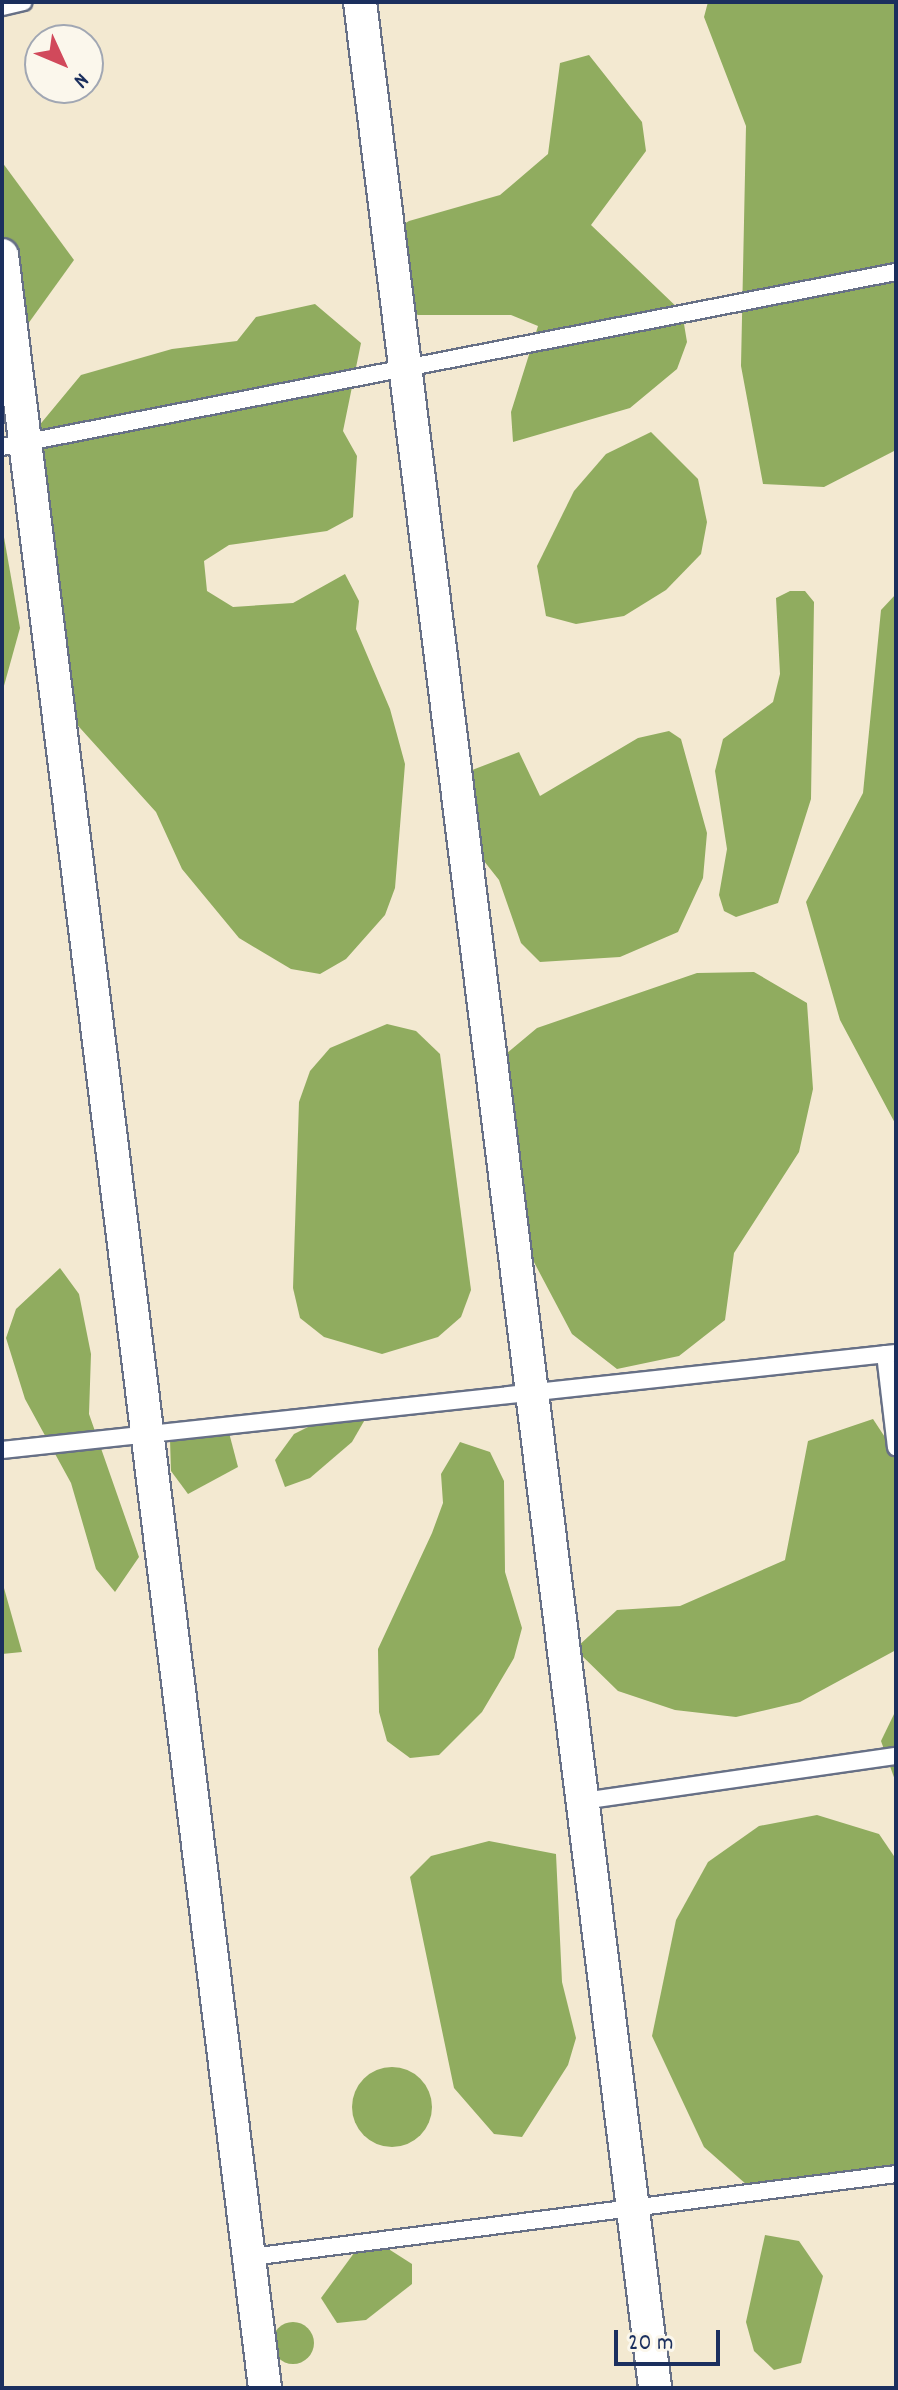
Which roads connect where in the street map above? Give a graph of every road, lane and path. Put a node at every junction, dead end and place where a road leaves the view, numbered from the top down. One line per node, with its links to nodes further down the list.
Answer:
1 (23, 2): 3 (lane)
2 (360, 2): 6 (street)
3 (2, 7)
4 (2, 255): 7 (street)
5 (896, 272): 6 (lane)
6 (405, 369): 7 (lane); 9 (street)
7 (14, 447): 10 (street)
8 (890, 1354): 9 (lane); 11 (lane)
9 (532, 1393): 10 (lane); 14 (street)
10 (149, 1434): 12 (lane); 17 (street)
11 (896, 1447)
12 (2, 1450)
13 (896, 1756): 14 (lane)
14 (583, 1801): 16 (street)
15 (896, 2174): 16 (lane)
16 (633, 2208): 17 (lane); 19 (street)
17 (251, 2257): 18 (street)
18 (265, 2388)
19 (655, 2388)

